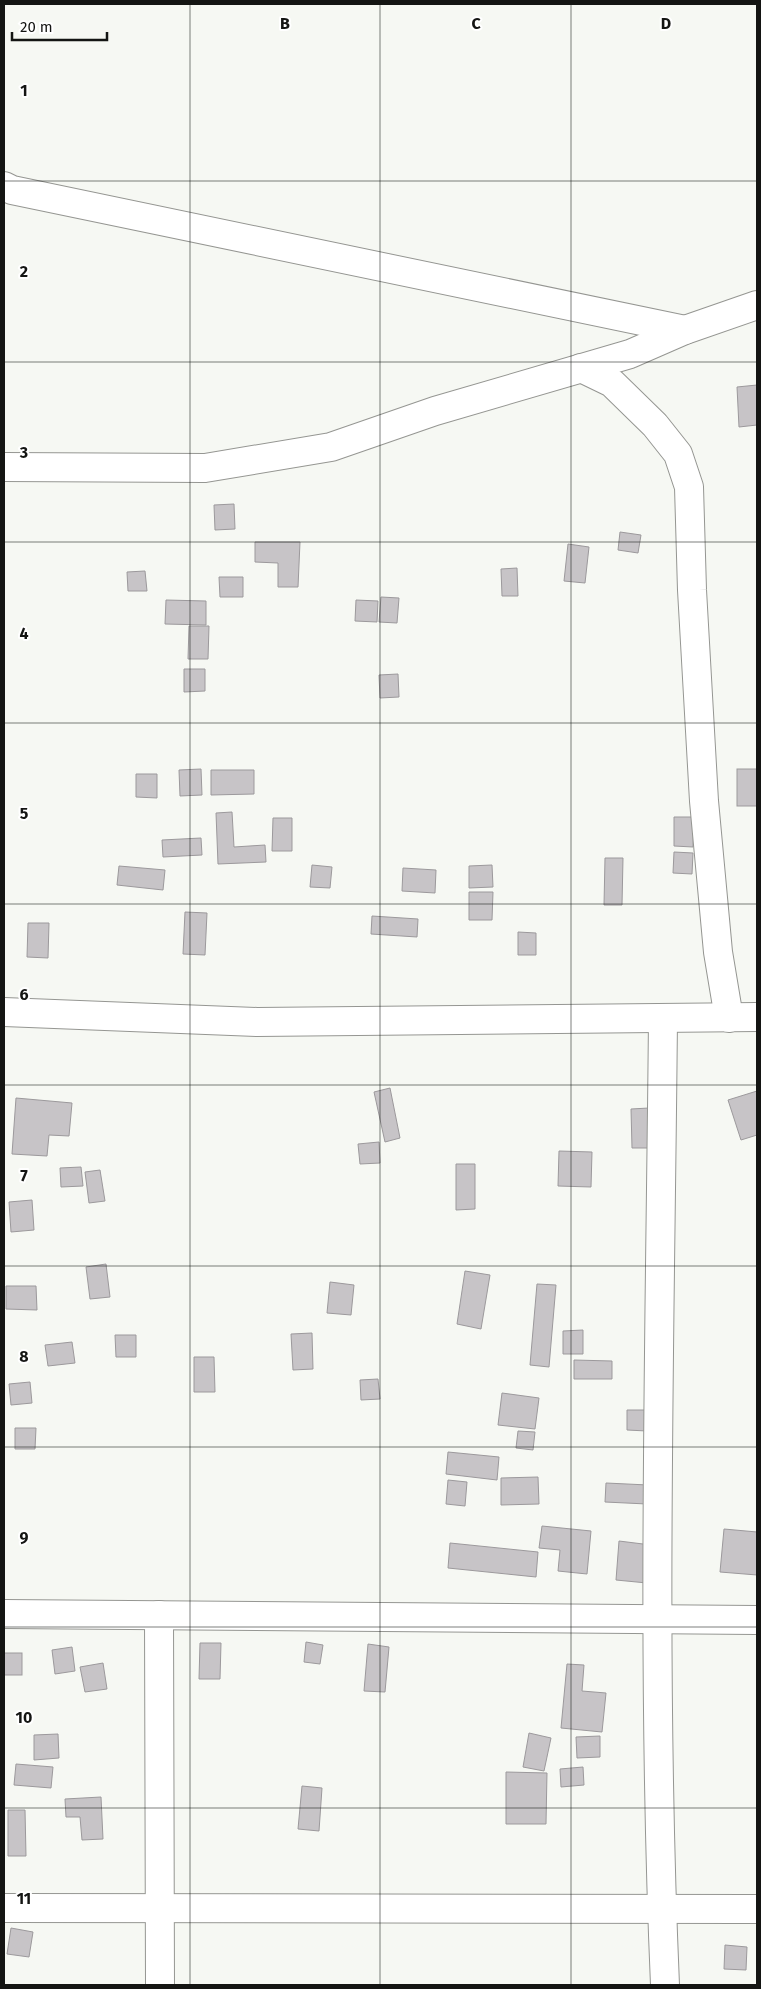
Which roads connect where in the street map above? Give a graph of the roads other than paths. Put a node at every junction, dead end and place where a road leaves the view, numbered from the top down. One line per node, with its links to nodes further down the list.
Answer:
1 (4, 186): 3 (street)
2 (757, 305): 3 (street)
3 (685, 330): 4 (street)
4 (582, 368): 5 (street); 9 (street)
5 (4, 467)
6 (4, 1012): 8 (street)
7 (757, 1017): 9 (street)
8 (663, 1018): 9 (street); 12 (street)
9 (729, 1018)
10 (4, 1614): 11 (street)
11 (159, 1615): 12 (street); 15 (street)
12 (657, 1619): 13 (street); 17 (street)
13 (757, 1620)
14 (4, 1908): 15 (street)
15 (160, 1908): 17 (street); 18 (street)
16 (757, 1909): 17 (street)
17 (662, 1910): 19 (street)
18 (160, 1985)
19 (665, 1985)

